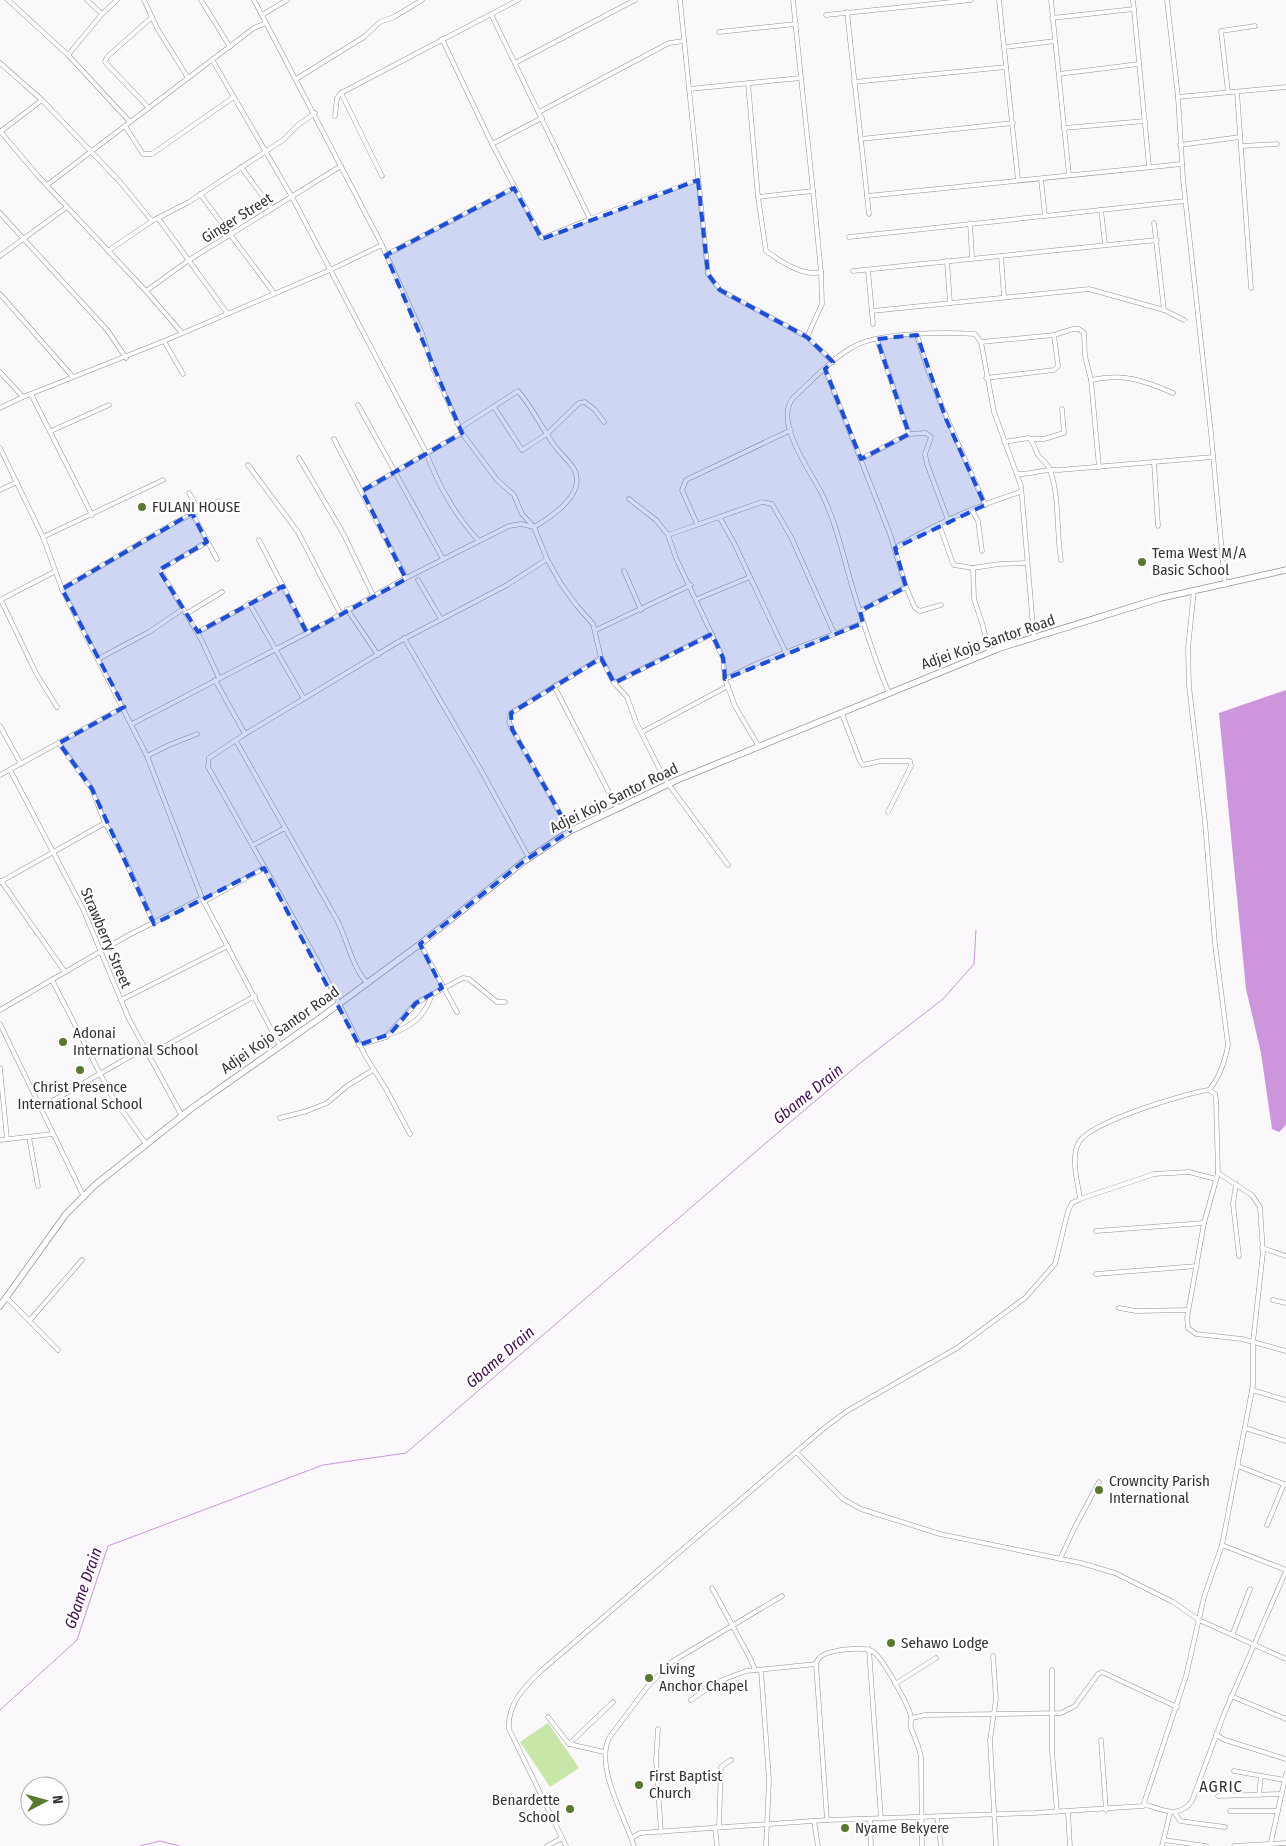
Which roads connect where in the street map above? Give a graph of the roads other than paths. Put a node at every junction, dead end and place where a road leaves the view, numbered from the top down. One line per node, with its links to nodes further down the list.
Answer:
1 (8, 0): 37 (street)
2 (87, 0): 22 (street)
3 (117, 0): 22 (street)
4 (144, 0): 26 (street)
5 (201, 0): 35 (street)
6 (254, 0): 24 (street)
7 (287, 0): 24 (street)
8 (422, 0): 46 (street)
9 (518, 0): 23 (street)
10 (635, 0): 40 (street)
11 (680, 0): 33 (street)
12 (793, 0): 29 (street)
13 (915, 0): 19 (street)
14 (971, 0): 19 (street)
15 (998, 0): 36 (street)
16 (1050, 0): 27 (street)
17 (1133, 0): 20 (street)
18 (1167, 0): 55 (street)
19 (915, 6): 21 (street)
20 (1134, 9): 27 (street); 41 (street)
21 (847, 12): 25 (street); 47 (street)
22 (102, 14): 37 (street)
23 (491, 14): 32 (street); 40 (street)
24 (262, 15): 28 (street)
25 (826, 15)
26 (152, 17): 44 (street); 57 (street)
27 (1052, 18): 34 (street)
28 (266, 23): 35 (street); 46 (street)
29 (796, 24): 31 (street); 45 (street)
30 (1255, 26): 51 (street)
31 (719, 32)
32 (442, 39): 53 (street); 70 (street)
33 (684, 41): 50 (street); 58 (street)
34 (1054, 41): 36 (street); 43 (street)
35 (230, 47): 38 (street)
36 (1005, 47): 42 (street)
37 (68, 55): 62 (street)
38 (213, 61): 44 (street); 54 (street)
39 (0, 63): 56 (street)
40 (515, 63): 58 (street)
41 (1139, 64): 43 (street); 63 (street)
42 (1006, 67): 47 (street); 64 (street)
43 (1059, 74): 66 (street)
44 (188, 78): 57 (street)
45 (801, 78): 48 (street); 87 (street)
46 (296, 79): 59 (street)
47 (854, 82): 69 (street)
48 (748, 83): 50 (street); 91 (street)
49 (1286, 87): 52 (street)
50 (689, 89): 83 (street)
51 (1228, 92): 52 (street); 55 (street)
52 (1237, 92): 68 (street)
53 (341, 94): 60 (street); 81 (street)
54 (234, 96): 65 (street); 74 (street)
55 (1178, 97): 72 (street)
56 (42, 100): 67 (street); 75 (street)
57 (150, 108): 62 (street)
58 (539, 112): 61 (street)
59 (314, 114): 74 (street); 77 (street)
60 (335, 116)
61 (542, 118): 70 (street); 100 (street)
62 (130, 122): 65 (street)
63 (1145, 122): 66 (street); 78 (street)
64 (1012, 123): 69 (street); 84 (street)
65 (124, 126): 75 (street)
66 (1064, 128): 80 (street)
67 (0, 131): 85 (street)
68 (1240, 137): 72 (street); 73 (street)
69 (861, 139): 89 (street)
70 (492, 144): 86 (street)
71 (1277, 144): 73 (street)
72 (1180, 145): 76 (street)
73 (1242, 146): 121 (street)
74 (266, 151): 79 (street); 90 (street)
75 (90, 152): 85 (street); 101 (street)
76 (1182, 164): 78 (street); 92 (street)
77 (341, 166): 90 (street, Ginger Street); 109 (street)
78 (1150, 166): 80 (street)
79 (241, 167): 88 (street); 94 (street)
80 (1069, 175): 82 (street)
81 (382, 176)
82 (1041, 179): 84 (street); 98 (street)
83 (698, 180): 100 (street); 135 (street)
84 (1018, 180): 89 (street)
85 (47, 185): 93 (street)
86 (514, 188): 100 (street); 111 (street)
87 (813, 191): 91 (street); 120 (street)
88 (200, 194): 99 (street); 104 (street)
89 (868, 196): 97 (street)
90 (292, 197): 94 (street, Ginger Street); 117 (street)
91 (758, 197): 120 (street)
92 (1185, 201): 95 (street); 166 (street)
93 (67, 207): 106 (street); 110 (street)
94 (272, 209): 104 (street, Ginger Street)
95 (1101, 210): 98 (street); 108 (street)
96 (0, 213): 106 (street)
97 (869, 214)
98 (1045, 216): 102 (street)
99 (158, 218): 101 (street); 115 (street)
100 (590, 219)
101 (152, 221): 110 (street)
102 (970, 223): 105 (street); 114 (street)
103 (1154, 224): 107 (street)
104 (231, 236): 115 (street, Ginger Street); 123 (street)
105 (849, 237)
106 (24, 238): 112 (street); 139 (street)
107 (1157, 240): 108 (street); 128 (street)
108 (1105, 244): 113 (street)
109 (382, 245): 111 (street); 117 (street)
110 (108, 251): 122 (street)
111 (386, 255): 158 (street)
112 (0, 256)
113 (1001, 256): 114 (street); 125 (street)
114 (972, 258): 116 (street)
115 (189, 260): 122 (street, Ginger Street); 129 (street)
116 (947, 262): 118 (street); 126 (street)
117 (330, 270): 123 (street); 165 (street)
118 (868, 270): 119 (street); 127 (street)
119 (853, 271)
120 (821, 272): 135 (street)
121 (1251, 288)
122 (146, 291): 132 (street)
123 (274, 293): 129 (street)
124 (0, 294): 144 (street)
125 (1004, 297): 126 (street); 128 (street)
126 (950, 303): 127 (street)
127 (872, 310): 131 (street)
128 (1164, 310): 130 (street)
129 (227, 313): 132 (street)
130 (1184, 320)
131 (873, 324)
132 (182, 333): 137 (street)
133 (917, 335): 136 (street); 138 (street); 183 (street)
134 (1054, 335): 138 (street); 145 (street); 146 (street)
135 (808, 337): 140 (street)
136 (877, 339): 140 (street); 160 (street)
137 (164, 342): 139 (street); 143 (street)
138 (981, 342): 145 (street)
139 (126, 358): 144 (street)
140 (833, 362): 141 (street)
141 (825, 369): 156 (street); 168 (street)
142 (0, 372): 149 (street)
143 (183, 374)
144 (73, 377): 148 (street)
145 (986, 378): 163 (street)
146 (1091, 380): 147 (street); 171 (street)
147 (1172, 393)
148 (31, 394): 149 (street); 157 (street)
149 (23, 397): 153 (street)
150 (110, 405): 157 (street)
151 (358, 405): 173 (street)
152 (494, 407): 158 (street); 159 (street); 159 (street)
153 (0, 408)
154 (1062, 409): 161 (street)
155 (604, 422): 159 (street)
156 (791, 430): 190 (street); 228 (street)
157 (51, 431): 187 (street)
158 (461, 431): 165 (street); 193 (street)
159 (547, 434): 193 (street)
160 (909, 434): 168 (street); 189 (street)
161 (1029, 438): 163 (street); 172 (street)
162 (334, 439): 178 (street)
163 (1004, 442): 174 (street)
164 (0, 448): 176 (street)
165 (426, 452): 173 (street); 197 (street)
166 (1213, 457): 169 (street); 214 (street)
167 (299, 458): 220 (street)
168 (860, 459): 199 (street)
169 (1154, 462): 171 (street); 192 (street)
170 (248, 466): 229 (street)
171 (1099, 467): 172 (street)
172 (1050, 469): 174 (street); 204 (street)
173 (394, 471): 178 (street); 203 (street)
174 (1017, 474): 179 (street)
175 (163, 480): 187 (street)
176 (17, 482): 177 (street); 195 (street)
177 (0, 490)
178 (362, 491): 211 (street)
179 (1020, 492): 183 (street); 205 (street)
180 (189, 493): 184 (street)
181 (629, 499): 194 (street)
182 (219, 501): 184 (street)
183 (984, 505): 185 (street)
184 (199, 510): 186 (street)
185 (972, 510): 189 (street); 200 (street)
186 (192, 513): 198 (street); 217 (street)
187 (92, 515): 195 (street)
188 (720, 518): 190 (street); 210 (street); 237 (street)
189 (948, 520): 191 (street)
190 (697, 524): 194 (street)
191 (939, 524): 199 (street); 206 (street)
192 (1158, 526)
193 (534, 528): 197 (street); 201 (street)
194 (668, 535): 213 (street)
195 (43, 537): 209 (street)
196 (259, 540): 215 (street)
197 (479, 541): 203 (street)
198 (207, 542): 202 (street); 225 (street)
199 (894, 548): 216 (street)
200 (982, 551)
201 (547, 559): 231 (street); 233 (street)
202 (217, 560)
203 (443, 560): 211 (street)
204 (1061, 560)
205 (1027, 563): 206 (street); 239 (street)
206 (973, 568): 241 (street)
207 (1286, 570): 214 (street, Adjei Kojo Santor Road)
208 (624, 571): 227 (street)
209 (54, 572): 217 (street); 222 (street)
210 (750, 577): 221 (street); 242 (street)
211 (406, 578): 220 (street)
212 (418, 580): 231 (street)
213 (690, 585): 221 (street); 227 (street)
214 (1225, 585): 218 (street, Adjei Kojo Santor Road)
215 (283, 586): 223 (street); 235 (street)
216 (906, 587): 224 (street); 228 (street)
217 (62, 589): 245 (street)
218 (1194, 590): 239 (street, Adjei Kojo Santor Road); 305 (street)
219 (222, 592): 230 (street)
220 (373, 596): 226 (street)
221 (697, 599): 236 (street)
222 (1, 600): 253 (street)
223 (249, 603): 234 (street); 240 (street)
224 (941, 605)
225 (183, 609): 230 (street); 245 (street)
226 (347, 609): 229 (street); 243 (street)
227 (641, 610): 233 (street)
228 (860, 610): 232 (street)
229 (340, 613): 235 (street)
230 (186, 614): 234 (street)
231 (442, 619): 238 (street)
232 (863, 623): 237 (street); 251 (street)
233 (596, 630): 244 (street)
234 (198, 632): 246 (street)
235 (307, 633): 240 (street)
236 (712, 634): 247 (street); 248 (street)
237 (834, 634): 242 (street)
238 (404, 638): 243 (street); 276 (street)
239 (1034, 638): 241 (street, Adjei Kojo Santor Road)
240 (275, 649): 246 (street); 252 (street)
241 (989, 652): 251 (street, Adjei Kojo Santor Road)
242 (786, 653): 247 (street)
243 (378, 654): 252 (street)
244 (601, 658): 248 (street); 249 (street)
245 (98, 659): 254 (street)
246 (217, 679): 256 (street); 260 (street)
247 (726, 679): 250 (street)
248 (614, 683): 258 (street)
249 (554, 686): 269 (street); 273 (street)
250 (728, 686): 258 (street); 263 (street)
251 (889, 693): 255 (street, Adjei Kojo Santor Road)
252 (304, 699): 260 (street)
253 (56, 707)
254 (124, 707): 256 (street); 262 (street)
255 (842, 714): 263 (street, Adjei Kojo Santor Road); 270 (street)
256 (132, 724): 264 (street)
257 (0, 726): 265 (street)
258 (642, 732): 268 (street)
259 (197, 734): 264 (street)
260 (246, 734): 261 (street)
261 (236, 741): 272 (street); 274 (street)
262 (59, 742): 265 (street); 271 (street)
263 (759, 747): 268 (street, Adjei Kojo Santor Road)
264 (148, 756): 280 (street)
265 (21, 764): 266 (street)
266 (10, 770): 267 (street); 275 (street, Strawberry Street)
267 (0, 775)
268 (668, 784): 269 (street, Adjei Kojo Santor Road); 277 (street)
269 (617, 808): 273 (street, Adjei Kojo Santor Road)
270 (888, 812)
271 (104, 823): 275 (street); 281 (street)
272 (285, 828): 274 (street); 287 (street)
273 (570, 831): 276 (street, Adjei Kojo Santor Road)
274 (253, 846): 278 (street)
275 (54, 851): 279 (street); 284 (street, Strawberry Street)
276 (529, 858): 282 (street, Adjei Kojo Santor Road)
277 (728, 865)
278 (264, 868): 280 (street); 293 (street)
279 (1, 882): 285 (street)
280 (203, 900): 281 (street); 283 (street)
281 (154, 924): 284 (street)
282 (420, 944): 287 (street, Adjei Kojo Santor Road); 288 (street)
283 (228, 946): 289 (street); 291 (street)
284 (100, 951): 285 (street); 291 (street, Strawberry Street)
285 (65, 972): 286 (street)
286 (52, 980): 294 (street); 304 (street)
287 (367, 983): 293 (street, Adjei Kojo Santor Road)
288 (442, 988): 290 (street); 292 (street); 295 (street)
289 (255, 996): 299 (street); 301 (street)
290 (431, 997): 297 (street); 297 (street)
291 (120, 1000): 300 (street, Strawberry Street)
292 (506, 1002)
293 (339, 1004): 298 (street); 299 (street, Adjei Kojo Santor Road)
294 (0, 1010)
295 (457, 1012)
296 (0, 1026): 306 (street)
297 (390, 1034): 298 (street)
298 (359, 1045): 303 (street)
299 (280, 1046): 307 (street, Adjei Kojo Santor Road)
300 (145, 1048): 301 (street, Strawberry Street); 304 (street)
301 (149, 1055): 307 (street, Strawberry Street)
302 (0, 1068): 312 (street)
303 (373, 1070): 308 (street); 310 (street)
304 (100, 1073): 306 (street); 314 (street)
305 (1209, 1090): 315 (street); 320 (street)
306 (40, 1108): 309 (street)
307 (182, 1116): 314 (street, Adjei Kojo Santor Road)
308 (280, 1118)
309 (52, 1134): 311 (street); 319 (street)
310 (410, 1134)
311 (29, 1137): 312 (street); 318 (street)
312 (7, 1139): 313 (street)
313 (0, 1140)
314 (146, 1144): 319 (street, Adjei Kojo Santor Road)
315 (1218, 1173): 316 (street); 317 (street)
316 (1216, 1179): 320 (street); 321 (street)
317 (1236, 1184): 323 (street); 324 (street)
318 (38, 1186)
319 (83, 1196): 330 (street, Adjei Kojo Santor Road)
320 (1080, 1199): 342 (street)
321 (1204, 1223): 322 (street); 327 (street)
322 (1096, 1231)
323 (1262, 1248): 325 (street); 335 (street)
324 (1239, 1256)
325 (1286, 1256)
326 (82, 1260): 334 (street)
327 (1197, 1266): 328 (street); 333 (street)
328 (1096, 1274)
329 (1273, 1300): 331 (street)
330 (2, 1301): 334 (street)
331 (1286, 1303)
332 (1119, 1308): 333 (street)
333 (1188, 1310): 335 (street)
334 (30, 1320): 336 (street)
335 (1254, 1342): 337 (street); 338 (street)
336 (58, 1350)
337 (1286, 1351)
338 (1252, 1390): 339 (street); 340 (street)
339 (1286, 1400)
340 (1245, 1428): 341 (street); 343 (street)
341 (1286, 1441)
342 (796, 1452): 348 (street); 409 (street)
343 (1238, 1466): 345 (street); 347 (street)
344 (1099, 1482): 348 (street)
345 (1285, 1484): 346 (street)
346 (1267, 1525)
347 (1222, 1544): 349 (street); 353 (street)
348 (1060, 1559): 353 (street)
349 (1286, 1570): 356 (street)
350 (712, 1588): 354 (street)
351 (1250, 1589): 355 (street)
352 (782, 1596): 354 (street)
353 (1199, 1620): 355 (street); 369 (street)
354 (732, 1624): 362 (street); 379 (street)
355 (1233, 1633): 356 (street)
356 (1255, 1644): 360 (street); 366 (street)
357 (869, 1649): 361 (street); 365 (street); 401 (street)
358 (993, 1656): 371 (street)
359 (936, 1658): 365 (street)
360 (1286, 1658)
361 (816, 1664): 363 (street); 402 (street)
362 (754, 1670): 363 (street); 367 (street)
363 (761, 1670): 404 (street)
364 (1052, 1670): 370 (street)
365 (895, 1684): 373 (street)
366 (1231, 1696): 374 (street); 376 (street)
367 (691, 1700)
368 (613, 1702): 378 (street)
369 (1177, 1707): 370 (street); 389 (street)
370 (1052, 1714): 371 (street); 393 (street)
371 (993, 1715): 373 (street); 397 (street)
372 (548, 1716): 378 (street)
373 (912, 1718): 398 (street)
374 (1286, 1719)
375 (658, 1729): 407 (street)
376 (1216, 1735): 380 (street); 396 (street)
377 (1102, 1740): 390 (street)
378 (569, 1744): 379 (street)
379 (604, 1752): 408 (street)
380 (1286, 1759)
381 (731, 1760): 405 (street)
382 (1234, 1771): 384 (street)
383 (1286, 1774): 385 (street)
384 (1261, 1776): 385 (street); 387 (street)
385 (1284, 1780): 386 (street)
386 (1282, 1794): 387 (street); 392 (street)
387 (1259, 1795): 388 (street)
388 (1218, 1796)
389 (1144, 1804): 390 (street); 395 (street)
390 (1106, 1810): 394 (street)
391 (1230, 1811): 392 (street)
392 (1278, 1811): 411 (street)
393 (1057, 1812): 394 (street); 397 (street)
394 (1068, 1812): 424 (street)
395 (1170, 1813): 396 (street); 410 (street)
396 (1175, 1813): 406 (street)
397 (995, 1814): 399 (street); 423 (street)
398 (922, 1817): 399 (street); 401 (street); 421 (street)
399 (937, 1817): 422 (street)
400 (870, 1819): 401 (street); 402 (street); 420 (street)
401 (881, 1819)
402 (827, 1820): 403 (street)
403 (814, 1821): 404 (street); 419 (street)
404 (767, 1824): 405 (street); 418 (street)
405 (717, 1827): 407 (street); 417 (street)
406 (1225, 1827)
407 (661, 1832): 408 (street)
408 (633, 1837): 416 (street)
409 (562, 1838): 414 (street); 415 (street)
410 (1164, 1840): 425 (street); 426 (street)
411 (1271, 1842): 412 (street); 413 (street)
412 (1286, 1842)
413 (1264, 1845): 427 (street)
414 (547, 1846)
415 (566, 1846)
416 (634, 1846)
417 (717, 1846)
418 (766, 1846)
419 (818, 1846)
420 (871, 1846)
421 (922, 1846)
422 (941, 1846)
423 (996, 1846)
424 (1070, 1846)
425 (1162, 1846)
426 (1206, 1846)
427 (1234, 1846)

